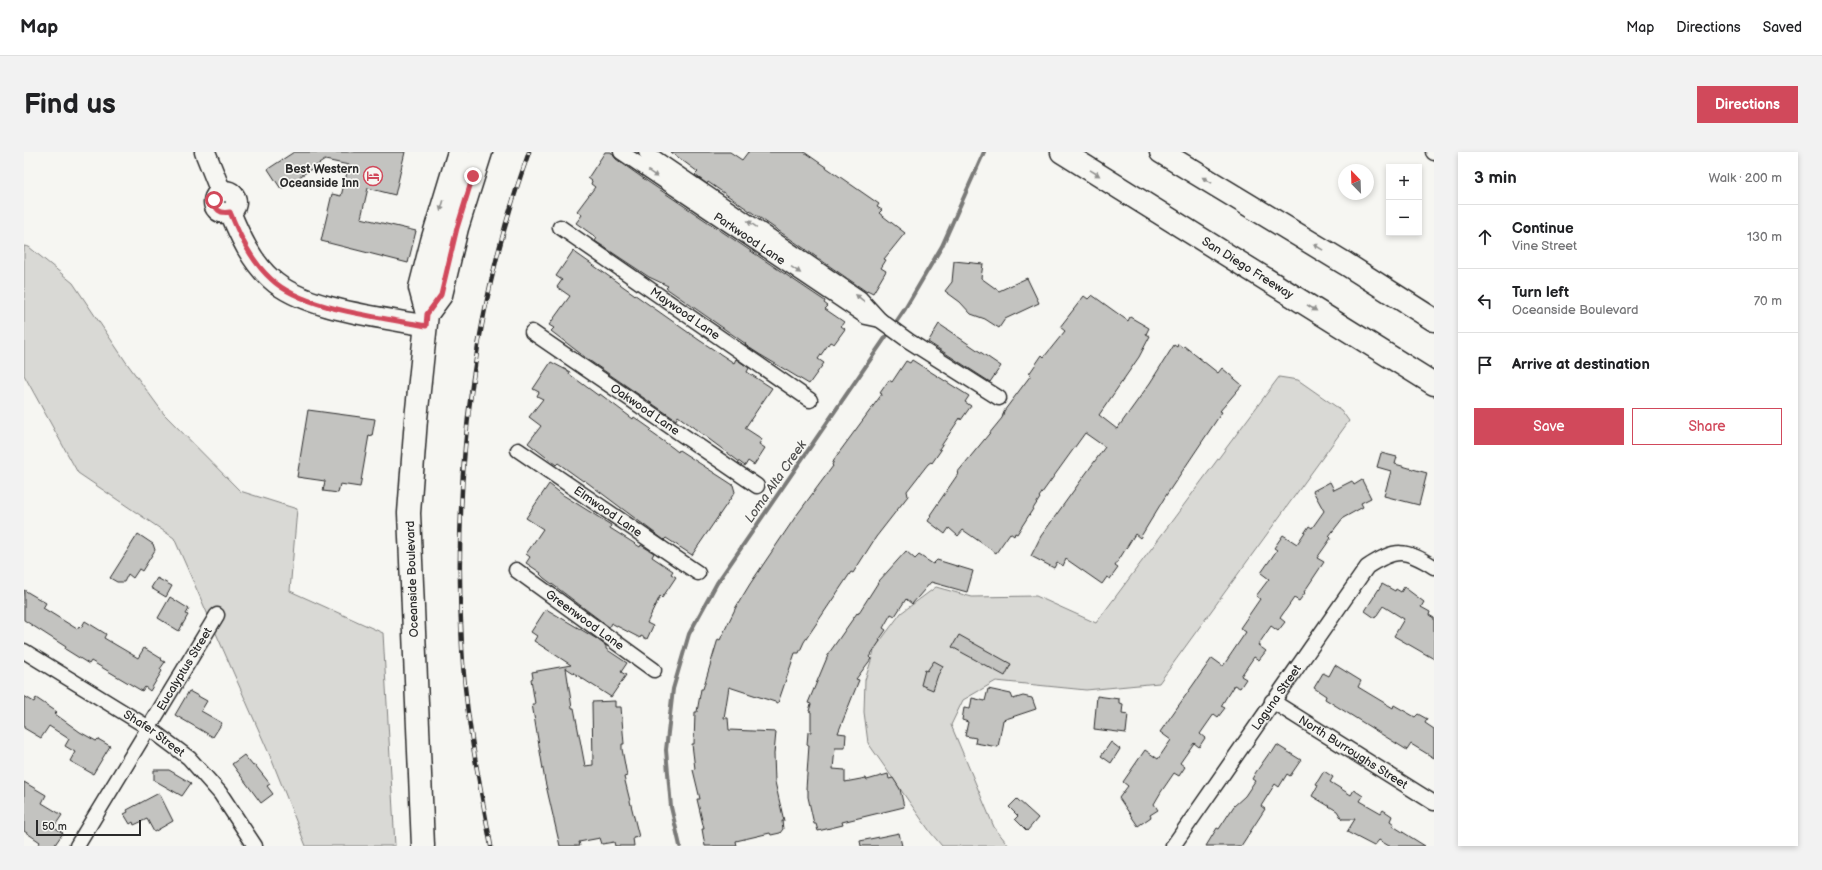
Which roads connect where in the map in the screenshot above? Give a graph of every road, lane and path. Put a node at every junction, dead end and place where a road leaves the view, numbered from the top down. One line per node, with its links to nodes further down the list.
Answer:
1 (205, 152): 11 (street)
2 (459, 152): 11 (main road, Oceanside Boulevard, one-way to 11)
3 (481, 152): 11 (main road)
4 (620, 152): 12 (street, Parkwood Lane, one-way to 12)
5 (646, 152): 12 (street, Parkwood Lane, one-way to 5)
6 (1062, 152): 15 (main road, San Diego Freeway, one-way to 15)
7 (1161, 152): 9 (main road, one-way to 7)
8 (560, 227): 17 (street, Maywood Lane)
9 (1346, 264): 10 (main road); 13 (main road)
10 (1434, 309)
11 (427, 320): 31 (main road, Oceanside Boulevard)
12 (880, 320): 16 (street, Parkwood Lane)
13 (1434, 320)
14 (532, 332): 19 (street, Oakwood Lane)
15 (1434, 384)
16 (999, 398)
17 (810, 400)
18 (518, 450): 22 (street, Elmwood Lane)
19 (757, 486)
20 (1434, 567): 26 (street, Laguna Street)
21 (516, 570): 25 (street, Greenwood Lane)
22 (698, 573)
23 (217, 616): 27 (street, Eucalyptus Street)
24 (24, 652): 27 (street, Shafer Street)
25 (654, 670)
26 (1272, 701): 28 (street, North Burroughs Street); 32 (street, Laguna Street)
27 (149, 728): 29 (street, Eucalyptus Street); 30 (street, Shafer Street)
28 (1434, 802)
29 (77, 846)
30 (255, 846)
31 (423, 846)
32 (1173, 846)

